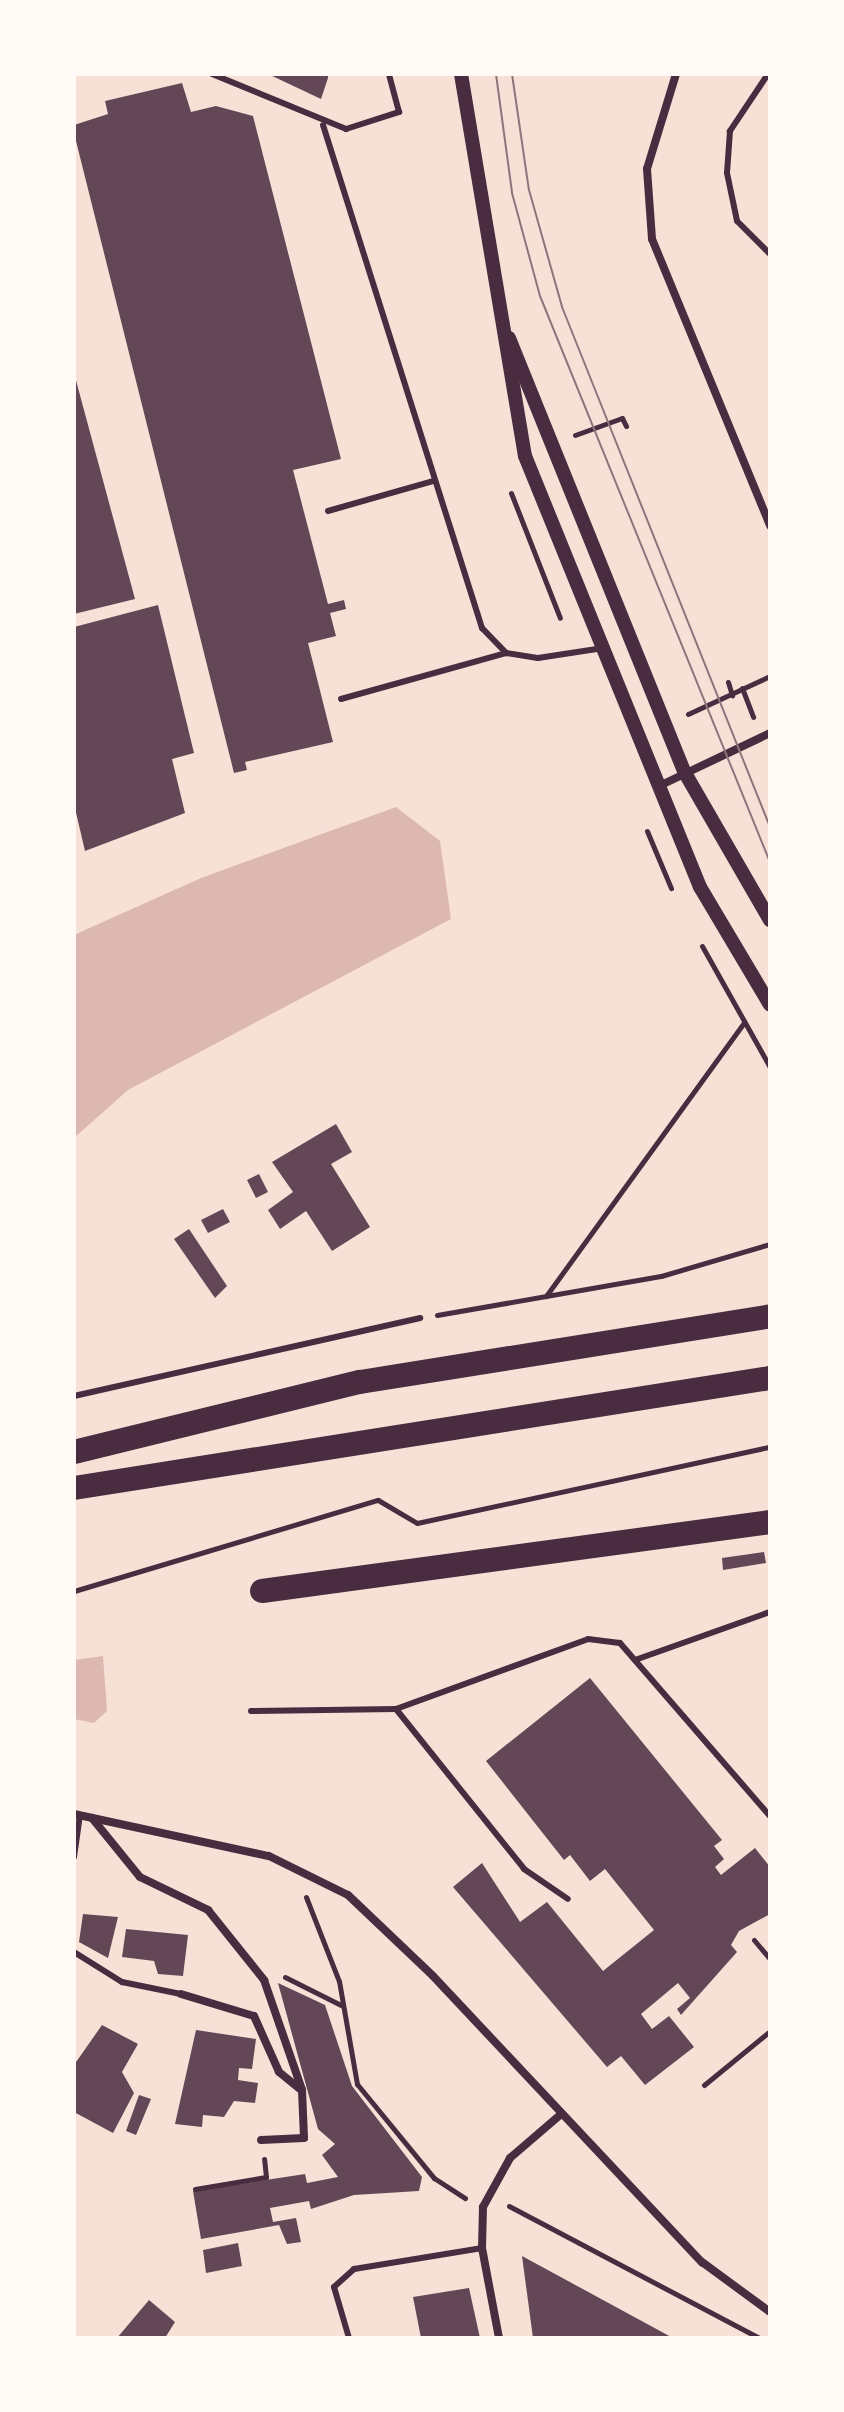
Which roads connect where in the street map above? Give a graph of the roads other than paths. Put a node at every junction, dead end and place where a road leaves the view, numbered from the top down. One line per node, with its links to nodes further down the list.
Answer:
1 (212, 74): 6 (lane)
2 (389, 74): 6 (lane)
3 (461, 74): 8 (street)
4 (676, 74): 11 (street)
5 (768, 74): 7 (lane)
6 (323, 125): 9 (lane)
7 (770, 254)
8 (498, 311): 12 (street); 16 (street)
9 (433, 481): 10 (lane); 13 (lane)
10 (328, 511)
11 (770, 526)
12 (603, 648): 13 (lane); 17 (street)
13 (506, 653): 14 (lane)
14 (341, 699)
15 (770, 733): 16 (street)
16 (685, 773): 17 (street); 18 (street)
17 (657, 787): 19 (street)
18 (770, 920)
19 (766, 1000)
20 (767, 1315): 24 (highway)
21 (420, 1318): 23 (lane)
22 (770, 1378): 25 (highway)
23 (74, 1396)
24 (74, 1452)
25 (74, 1488)
26 (770, 1522): 27 (highway)
27 (262, 1591)
28 (770, 1612): 29 (lane)
29 (635, 1660): 30 (lane); 33 (lane)
30 (396, 1709): 31 (lane); 36 (lane)
31 (251, 1711)
32 (77, 1815): 34 (street); 35 (lane)
33 (770, 1816)
34 (91, 1818): 39 (street); 40 (street)
35 (74, 1857)
36 (568, 1899)
37 (74, 1952): 38 (lane)
38 (181, 1994): 39 (street)
39 (302, 2090): 41 (street)
40 (560, 2115): 42 (street); 43 (street)
41 (261, 2140)
42 (482, 2248): 44 (lane); 45 (street)
43 (770, 2312)
44 (349, 2338)
45 (499, 2338)

